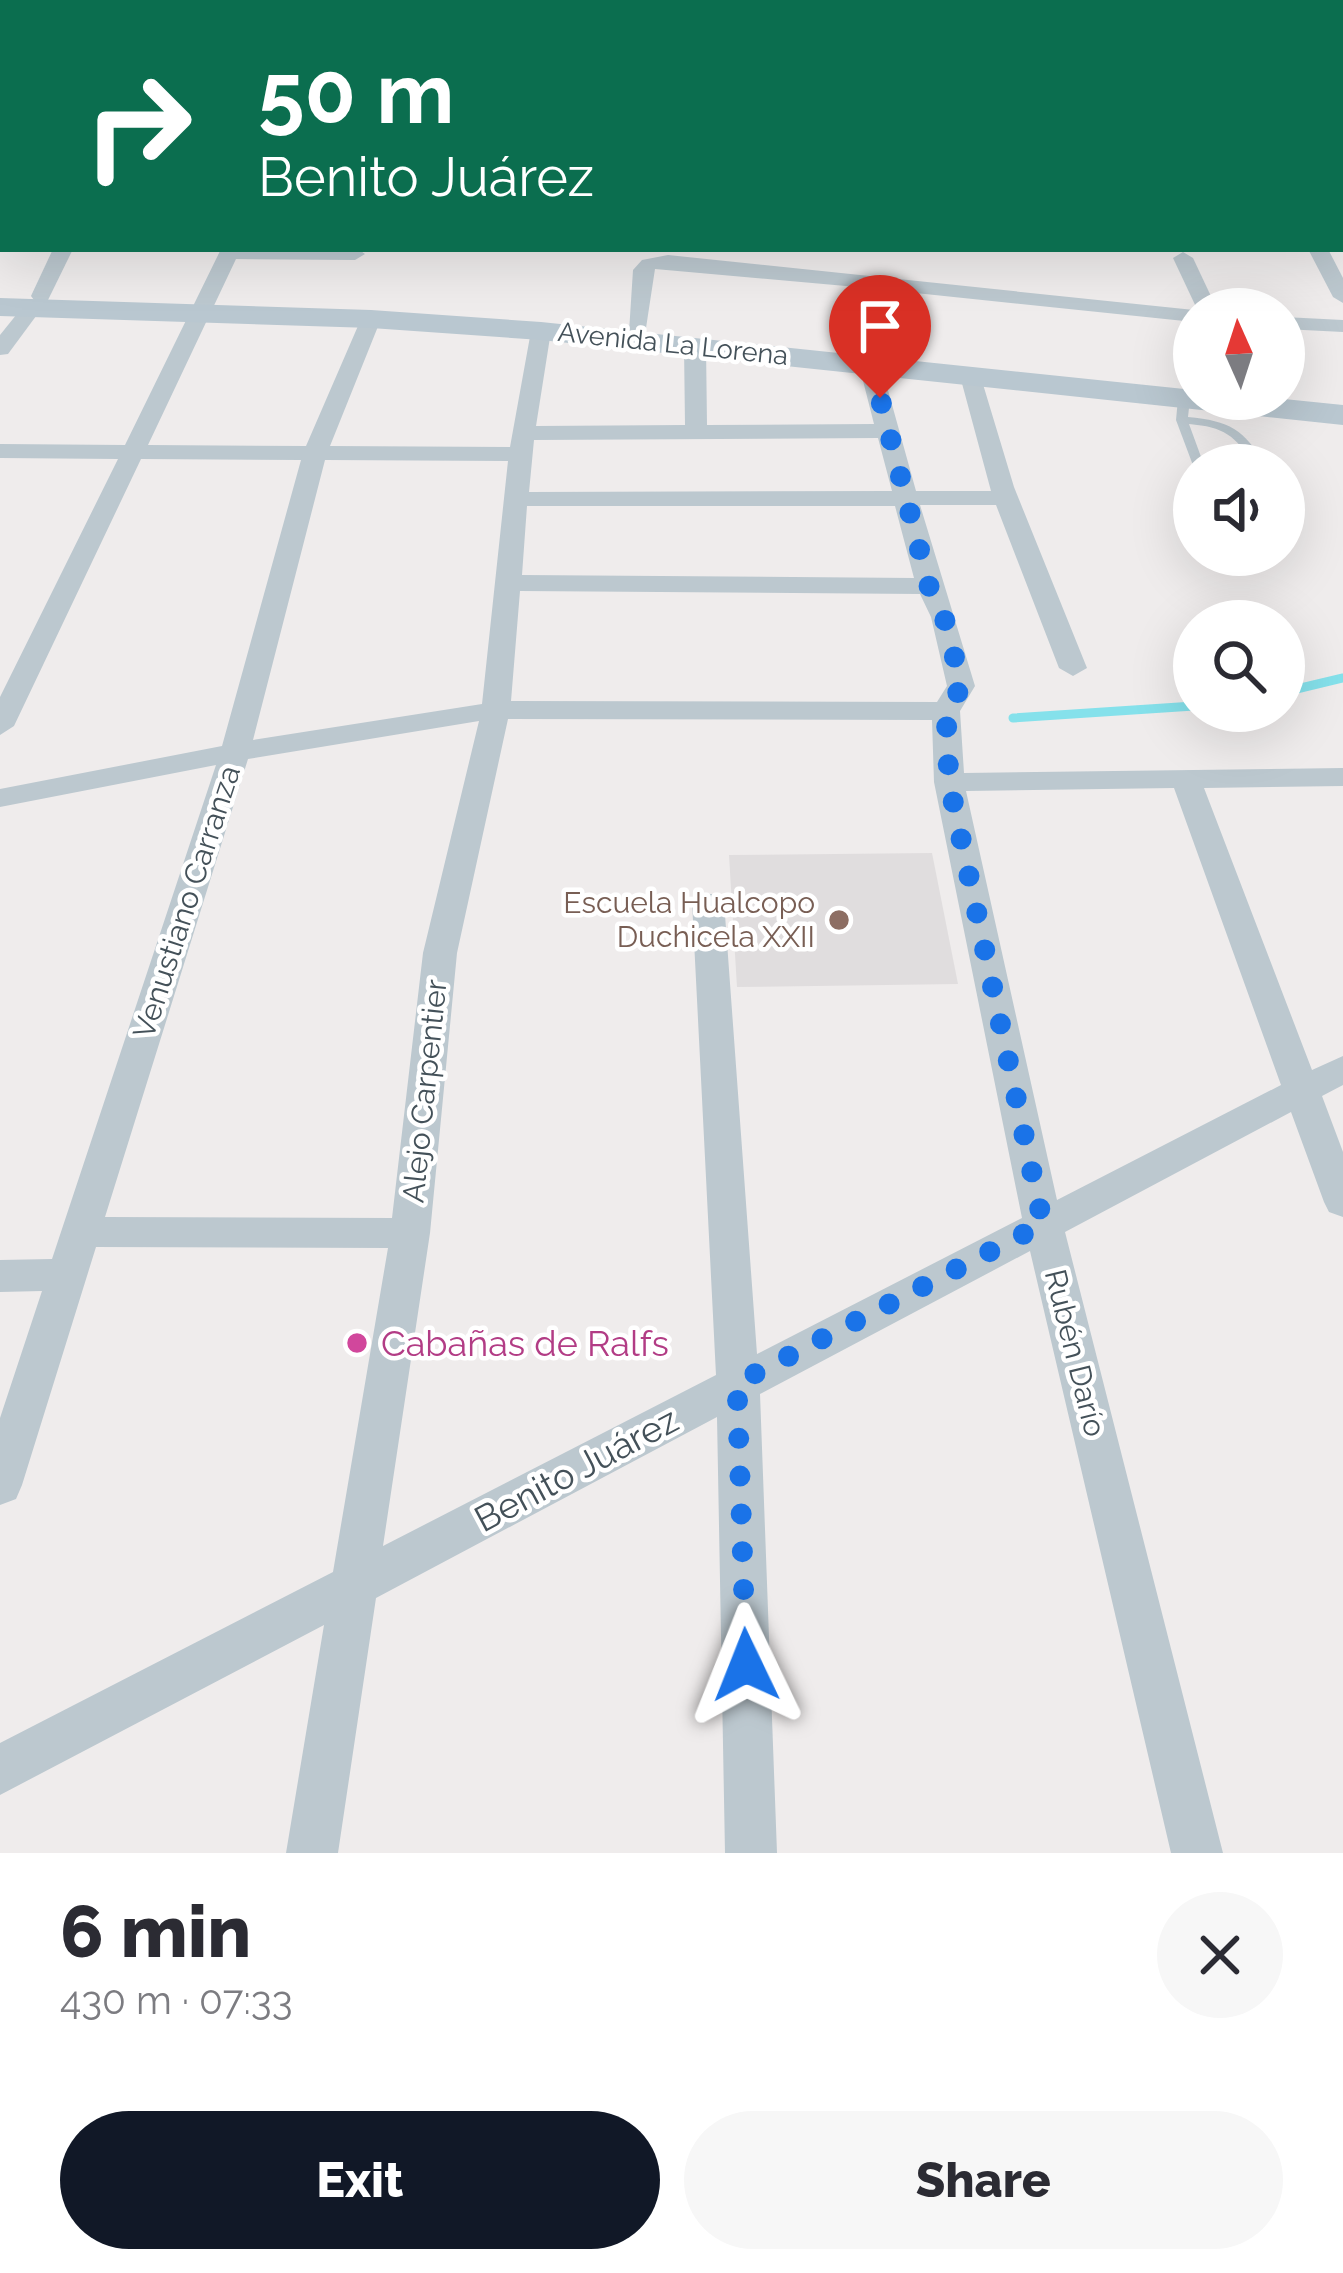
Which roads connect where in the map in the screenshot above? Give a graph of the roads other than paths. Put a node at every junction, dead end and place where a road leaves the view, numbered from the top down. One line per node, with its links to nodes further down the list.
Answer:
1 (61, 252): 11 (street)
2 (231, 252): 12 (street)
3 (272, 252): 5 (street)
4 (1320, 252): 10 (street)
5 (355, 254)
6 (1183, 258): 8 (street)
7 (878, 285): 13 (street); 17 (street); 21 (street)
8 (1197, 288)
9 (0, 296): 11 (main road, Avenida La Lorena)
10 (1343, 298)
11 (24, 304): 12 (main road, Avenida La Lorena); 20 (street)
12 (205, 307): 14 (main road, Avenida La Lorena); 17 (main road, Avenida La Lorena); 35 (street)
13 (1173, 314)
14 (371, 319): 18 (main road, Avenida La Lorena); 36 (street, Venustiano Carranza)
15 (1305, 323): 16 (street)
16 (1343, 326)
17 (636, 328): 21 (main road, Avenida La Lorena)
18 (541, 331): 19 (main road, Avenida La Lorena); 32 (street, Alejo Carpentier)
19 (694, 346): 21 (main road, Avenida La Lorena); 31 (street)
20 (0, 349)
21 (869, 359): 22 (main road, Avenida La Lorena); 24 (main road, Avenida La Lorena); 30 (street, Rubén Darío)
22 (970, 376): 25 (main road, Avenida La Lorena); 39 (street)
23 (1305, 396): 26 (main road)
24 (1173, 400)
25 (1173, 400)
26 (1343, 400)
27 (1305, 412): 28 (main road, Avenida La Lorena)
28 (1343, 415)
29 (1216, 420): 33 (lane)
30 (890, 431): 31 (street); 38 (street, Rubén Darío)
31 (696, 432): 32 (street)
32 (522, 444): 36 (street); 37 (street, Alejo Carpentier)
33 (1248, 444)
34 (0, 452): 35 (street)
35 (131, 452): 36 (street); 45 (street)
36 (315, 453): 46 (street, Venustiano Carranza)
37 (516, 499): 38 (street); 40 (street, Alejo Carpentier)
38 (906, 499): 39 (street); 41 (street, Rubén Darío)
39 (1007, 499): 42 (street)
40 (508, 583): 41 (street); 43 (street, Alejo Carpentier)
41 (929, 586): 44 (street, Rubén Darío)
42 (1073, 668)
43 (496, 710): 44 (street); 46 (street); 57 (street, Alejo Carpentier)
44 (946, 711): 49 (street, Rubén Darío)
45 (0, 725)
46 (235, 752): 50 (street); 56 (street, Venustiano Carranza)
47 (1343, 776): 48 (street)
48 (1186, 780): 49 (street); 53 (street)
49 (949, 782): 55 (street, Rubén Darío)
50 (0, 798)
51 (708, 901): 60 (street)
52 (1343, 1069): 53 (street, Benito Juárez)
53 (1304, 1092): 54 (street); 55 (street, Benito Juárez)
54 (1343, 1202)
55 (1043, 1224): 60 (street, Benito Juárez); 66 (street, Rubén Darío)
56 (81, 1232): 57 (street); 58 (street, Venustiano Carranza)
57 (410, 1233): 62 (street, Alejo Carpentier)
58 (67, 1275): 59 (street); 61 (street, Venustiano Carranza)
59 (0, 1276)
60 (737, 1383): 62 (street, Benito Juárez); 65 (street)
61 (0, 1484)
62 (354, 1586): 63 (street, Benito Juárez); 64 (street, Alejo Carpentier)
63 (0, 1770)
64 (312, 1853)
65 (751, 1853)
66 (1197, 1853)

